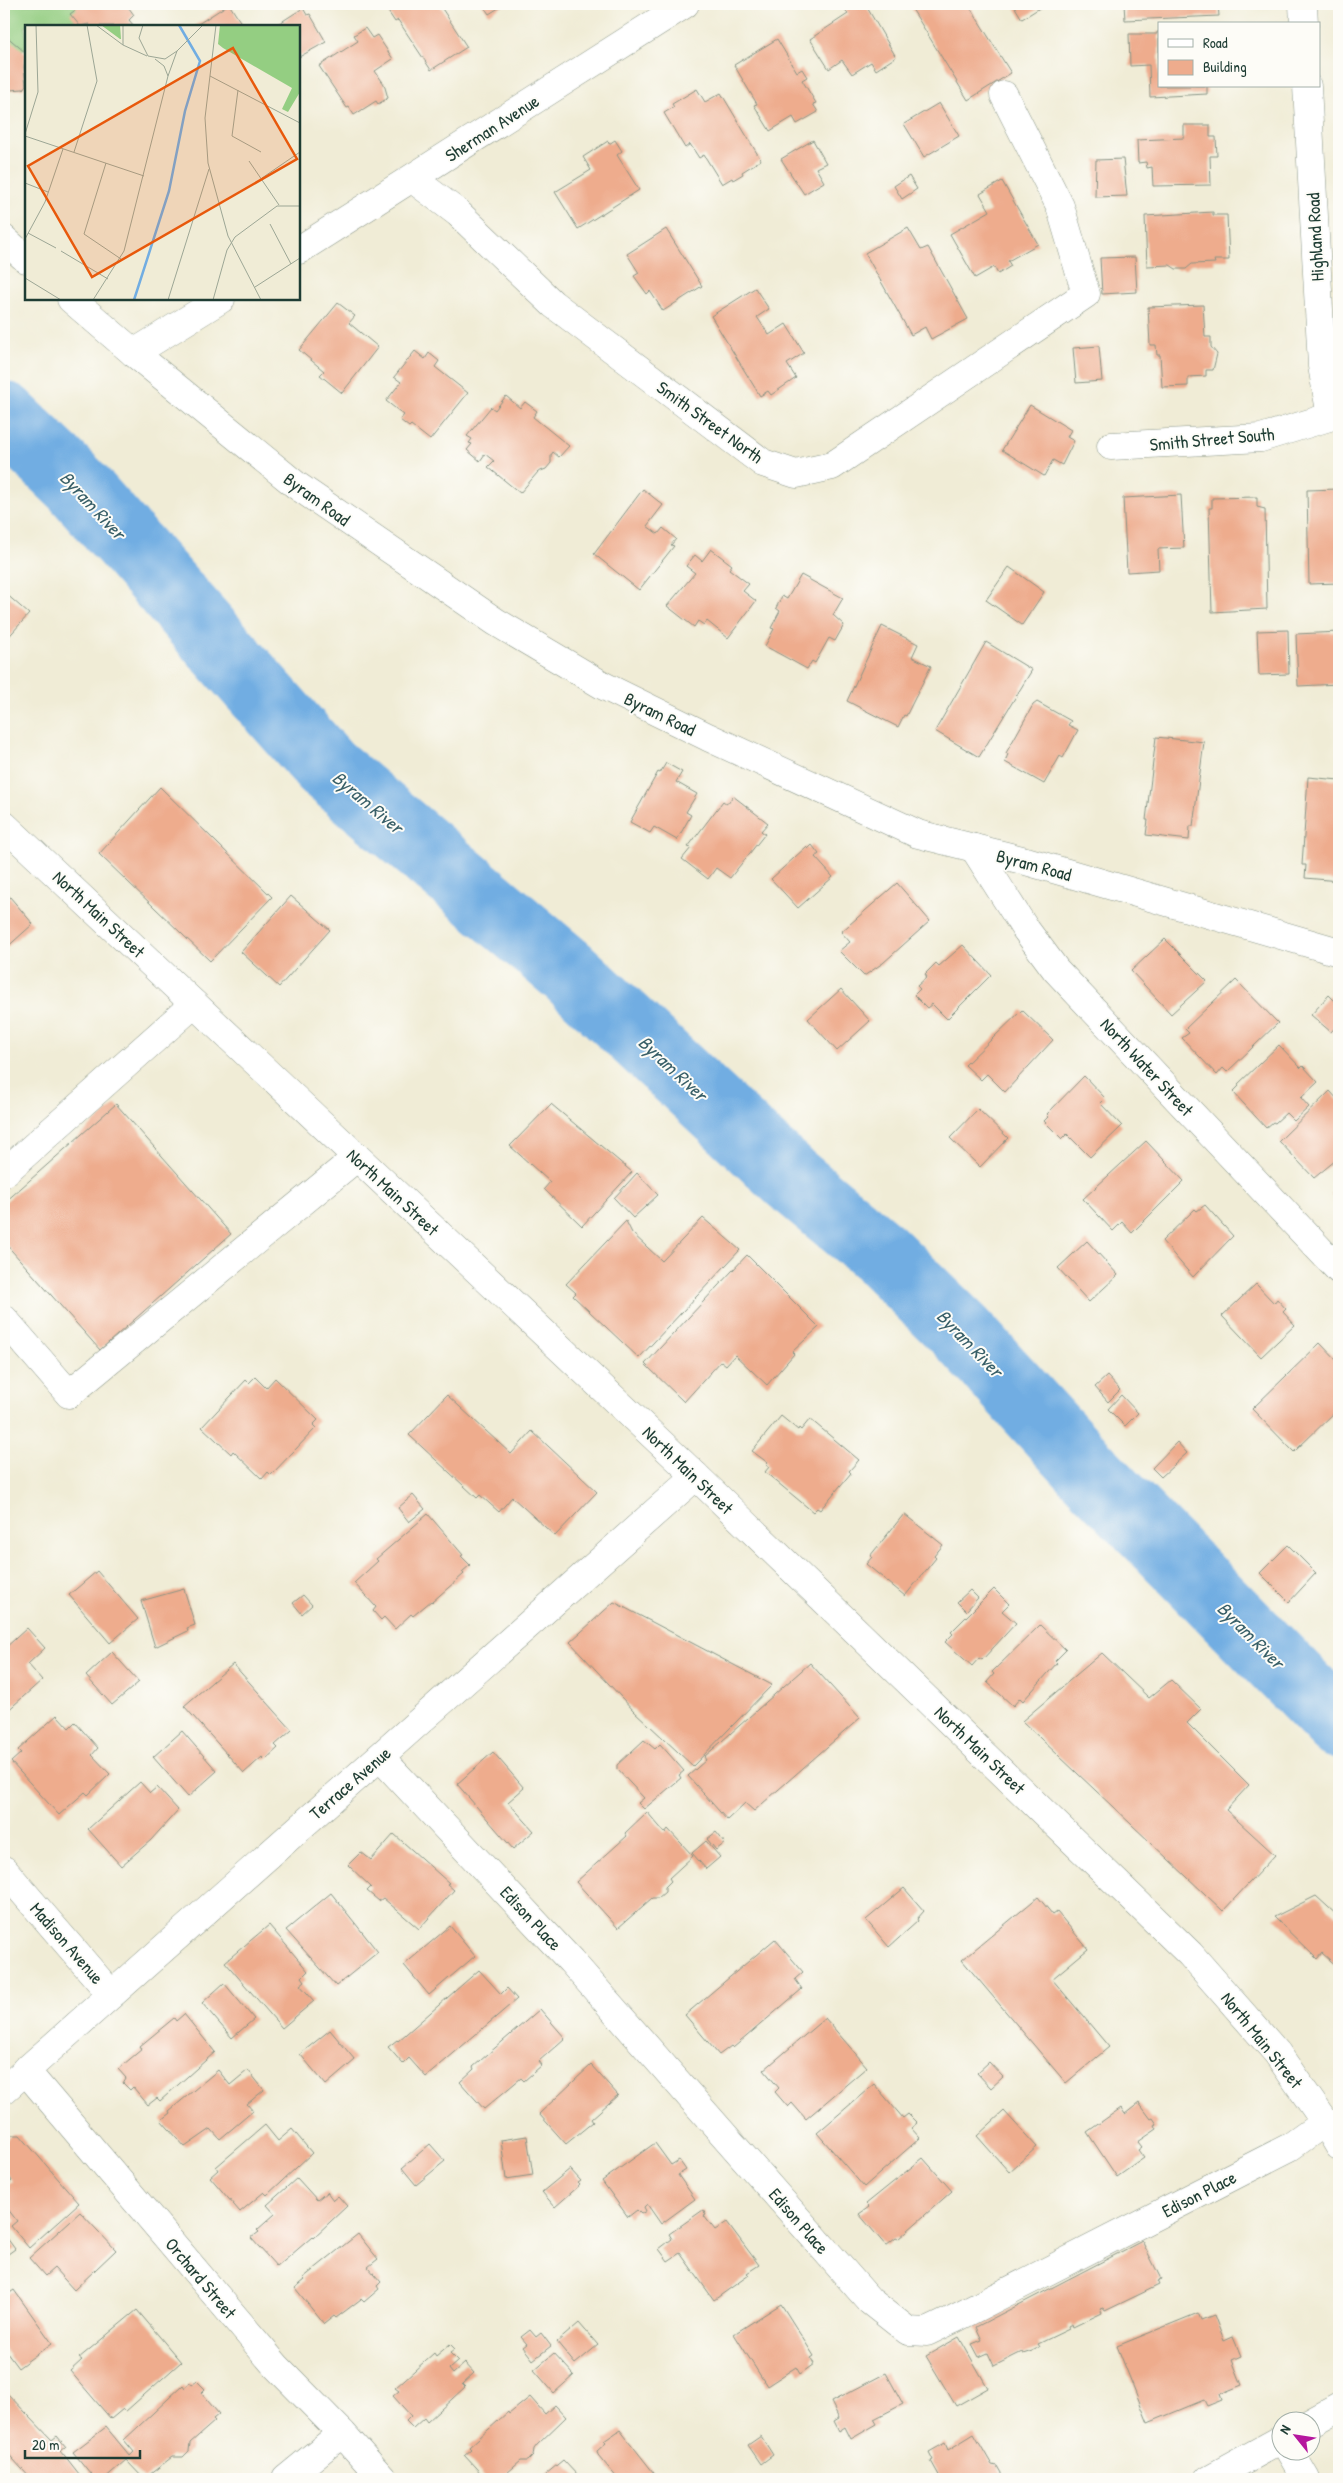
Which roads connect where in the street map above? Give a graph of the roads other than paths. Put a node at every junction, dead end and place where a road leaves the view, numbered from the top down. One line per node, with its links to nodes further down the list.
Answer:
1 (685, 4): 6 (street, Sherman Avenue)
2 (1302, 4): 3 (street)
3 (1304, 22)
4 (1307, 88): 13 (street, Highland Road)
5 (1004, 95): 6 (street, Smith Street North)
6 (413, 179): 8 (street, Sherman Avenue)
7 (4, 239): 9 (street)
8 (300, 249)
9 (25, 258)
10 (72, 300): 12 (street, Byram Road)
11 (219, 300): 12 (street)
12 (134, 354): 16 (street, Byram Road)
13 (1335, 415): 14 (street, Smith Street South)
14 (1111, 446)
15 (4, 825): 18 (street, North Main Street)
16 (974, 848): 17 (street, Byram Road); 21 (street, North Water Street)
17 (1339, 952)
18 (194, 1004): 19 (street, North Main Street); 20 (street)
19 (356, 1158): 22 (street); 23 (street, North Main Street)
20 (4, 1173)
21 (1339, 1270)
22 (4, 1319)
23 (696, 1476): 24 (street, Terrace Avenue); 29 (street, North Main Street)
24 (380, 1757): 26 (street, Terrace Avenue); 29 (street, Edison Place)
25 (4, 1870): 26 (street, Madison Avenue)
26 (111, 1994): 27 (street, Terrace Avenue)
27 (25, 2070): 28 (street, Terrace Avenue); 33 (street, Orchard Street)
28 (4, 2090)
29 (1325, 2122): 30 (street, North Main Street)
30 (1339, 2146)
31 (1339, 2407): 32 (street)
32 (1320, 2417)
33 (342, 2433): 36 (street); 37 (street, Orchard Street)
34 (1270, 2446): 38 (street)
35 (1295, 2460): 39 (street)
36 (286, 2479)
37 (383, 2479)
38 (1210, 2479)
39 (1306, 2479)

